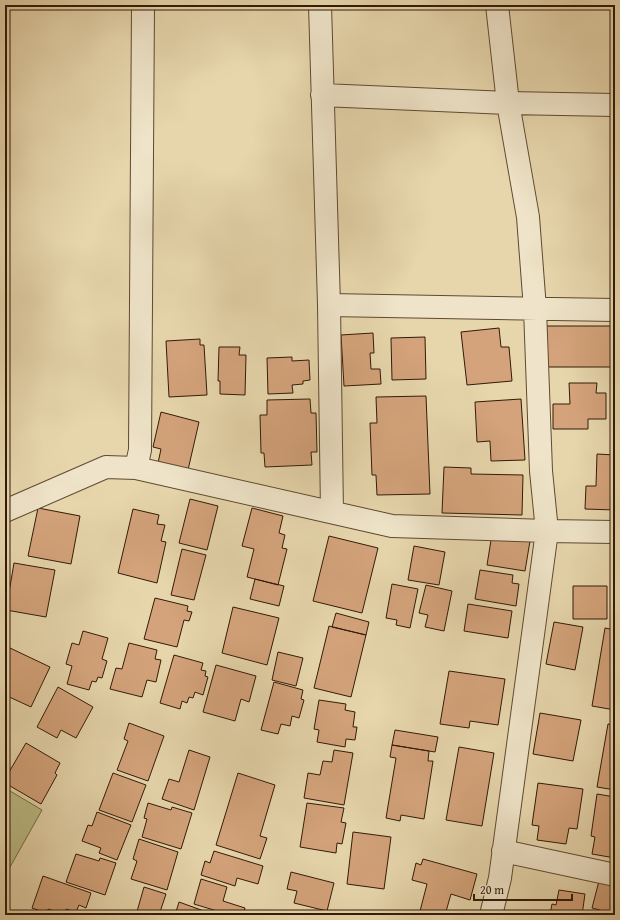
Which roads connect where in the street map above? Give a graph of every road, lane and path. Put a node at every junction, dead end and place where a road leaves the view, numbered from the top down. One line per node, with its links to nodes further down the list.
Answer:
1 (143, 5): 10 (street)
2 (320, 5): 4 (street)
3 (496, 5): 5 (street)
4 (322, 95): 5 (street); 7 (street)
5 (508, 103): 6 (street); 8 (street)
6 (615, 105)
7 (329, 305): 8 (street); 12 (street)
8 (535, 309): 9 (street); 13 (street)
9 (615, 310)
10 (136, 468): 11 (street); 12 (street)
11 (5, 511)
12 (332, 512): 13 (street)
13 (547, 531): 14 (street); 15 (street)
14 (615, 532)
15 (504, 851): 16 (street); 17 (street)
16 (615, 875)
17 (491, 915)

